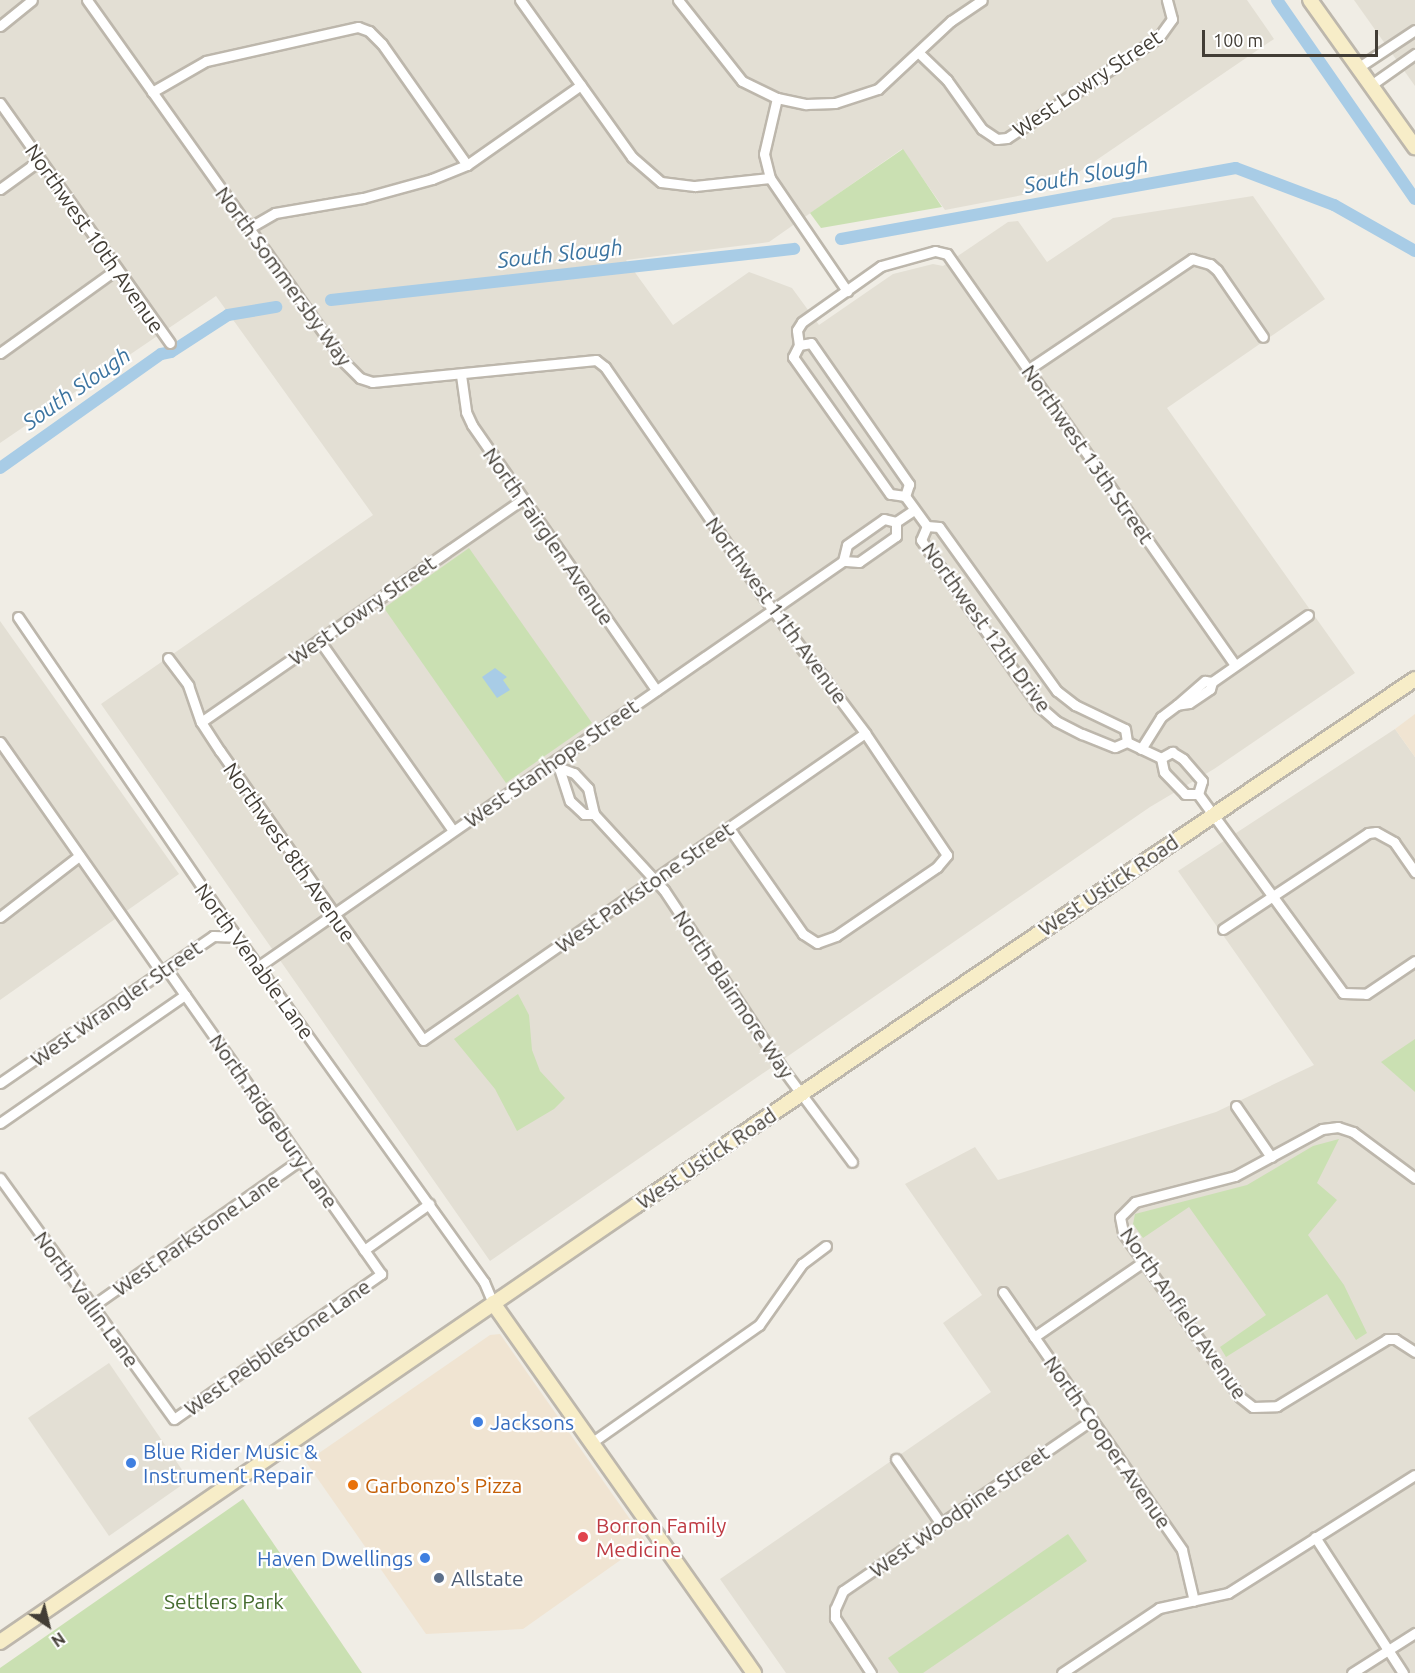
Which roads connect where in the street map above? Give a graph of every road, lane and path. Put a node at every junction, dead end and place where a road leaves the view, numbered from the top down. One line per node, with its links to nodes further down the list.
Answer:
1 (32, 0): 8 (street)
2 (87, 0): 15 (street, North Sommersby Way)
3 (520, 0): 14 (street)
4 (678, 0): 16 (street)
5 (982, 0): 10 (street)
6 (1167, 0): 10 (street, West Lowry Street)
7 (1310, 0): 12 (main road)
8 (0, 26)
9 (1415, 30): 12 (street)
10 (919, 53): 16 (street)
11 (1415, 54): 13 (street)
12 (1359, 67): 13 (main road)
13 (1371, 85): 18 (main road)
14 (581, 86): 20 (street); 21 (street)
15 (152, 92): 20 (street); 23 (street, North Sommersby Way)
16 (777, 98): 21 (street)
17 (0, 103): 19 (street, Northwest 10th Avenue)
18 (1415, 147)
19 (40, 160): 22 (street); 24 (street, Northwest 10th Avenue)
20 (467, 165): 23 (street)
21 (770, 178): 25 (street)
22 (0, 189)
23 (249, 228): 32 (street, North Sommersby Way)
24 (117, 269): 27 (street, Northwest 10th Avenue); 29 (street)
25 (847, 291): 28 (street); 31 (street, Northwest 13th Street)
26 (1263, 337): 31 (street)
27 (170, 343)
28 (799, 345): 33 (street, Northwest 12th Drive); 33 (street, Northwest 12th Drive)
29 (0, 352)
30 (605, 367): 32 (street, North Sommersby Way); 39 (street, Northwest 11th Avenue)
31 (1029, 369): 44 (street, Northwest 13th Street)
32 (461, 375): 34 (street, North Fairglen Avenue)
33 (904, 496): 35 (street, Northwest 12th Drive)
34 (523, 499): 42 (street, West Lowry Street); 46 (street, North Fairglen Avenue)
35 (914, 510): 36 (street, West Stanhope Street); 37 (street, Northwest 12th Drive)
36 (896, 522): 38 (street, West Stanhope Street); 38 (street, West Stanhope Street)
37 (927, 526): 50 (street, Northwest 12th Drive); 50 (street, Northwest 12th Drive)
38 (843, 561): 39 (street, West Stanhope Street)
39 (772, 609): 46 (street, West Stanhope Street); 48 (street, Northwest 11th Avenue)
40 (1308, 615): 44 (street)
41 (18, 617): 66 (street, North Venable Lane)
42 (319, 640): 47 (street, West Lowry Street); 58 (street)
43 (168, 658): 47 (street, Northwest 8th Avenue)
44 (1236, 665): 51 (street)
45 (1415, 679): 56 (main road, West Ustick Road)
46 (656, 690): 53 (street, West Stanhope Street)
47 (201, 722): 63 (street, Northwest 8th Avenue)
48 (866, 733): 57 (street, West Parkstone Street); 57 (street, Northwest 11th Avenue)
49 (0, 742): 59 (street, North Ridgebury Lane)
50 (1127, 742): 51 (street, Northwest 12th Drive)
51 (1141, 749): 52 (street, Northwest 12th Drive)
52 (1161, 758): 54 (street, Northwest 12th Drive); 54 (street, Northwest 12th Drive)
53 (557, 764): 55 (street, North Blairmore Way); 55 (street, North Blairmore Way); 58 (street, West Stanhope Street)
54 (1198, 794): 56 (street, Northwest 12th Drive)
55 (594, 814): 61 (street, North Blairmore Way)
56 (1212, 814): 62 (street, Northwest 12th Drive); 73 (main road, West Ustick Road)
57 (729, 828): 61 (street, West Parkstone Street)
58 (453, 831): 63 (street, West Stanhope Street)
59 (79, 856): 64 (street); 69 (street, North Ridgebury Lane)
60 (1415, 872): 62 (street)
61 (655, 879): 71 (street, West Parkstone Street); 73 (street, North Blairmore Way)
62 (1272, 896): 65 (street); 67 (street, Northwest 12th Drive)
63 (334, 914): 68 (street, West Stanhope Street); 71 (street, Northwest 8th Avenue)
64 (0, 917)
65 (1223, 929)
66 (236, 937): 68 (street, North Venable Lane); 69 (street, West Wrangler Street)
67 (1415, 961)
68 (259, 966): 81 (street, North Venable Lane)
69 (164, 970): 70 (street, North Ridgebury Lane); 72 (street, West Wrangler Street)
70 (185, 995): 75 (street); 77 (street, North Ridgebury Lane)
71 (423, 1040)
72 (0, 1083)
73 (802, 1093): 78 (street); 87 (main road, West Ustick Road)
74 (1236, 1107): 76 (street)
75 (0, 1123)
76 (1271, 1157): 80 (street); 84 (street, North Anfield Avenue)
77 (300, 1160): 83 (street, North Ridgebury Lane); 88 (street, West Parkstone Lane)
78 (852, 1162)
79 (0, 1178): 88 (street, North Vallin Lane)
80 (1415, 1178)
81 (429, 1204): 83 (street, West Pebblestone Lane); 87 (street, North Venable Lane)
82 (826, 1246): 93 (street)
83 (364, 1250): 85 (street, North Ridgebury Lane)
84 (1143, 1262): 89 (street); 90 (street, North Anfield Avenue)
85 (381, 1274): 91 (street, West Pebblestone Lane)
86 (1003, 1292): 89 (street, North Cooper Avenue)
87 (493, 1303): 93 (main road); 100 (main road, West Ustick Road)
88 (91, 1307): 91 (street, North Vallin Lane)
89 (1034, 1338): 92 (street, North Cooper Avenue)
90 (1415, 1352)
91 (174, 1419)
92 (1092, 1420): 96 (street, West Woodpine Street); 98 (street, North Cooper Avenue)
93 (591, 1443): 102 (main road)
94 (896, 1458): 96 (street)
95 (1415, 1475): 97 (street)
96 (941, 1524): 103 (street, West Woodpine Street)
97 (1316, 1537): 98 (street); 101 (street)
98 (1194, 1601): 104 (street)
99 (1415, 1633): 101 (street)
100 (0, 1642)
101 (1389, 1650): 105 (street); 106 (street)
102 (753, 1673)
103 (871, 1673)
104 (1062, 1673)
105 (1352, 1673)
106 (1403, 1673)

